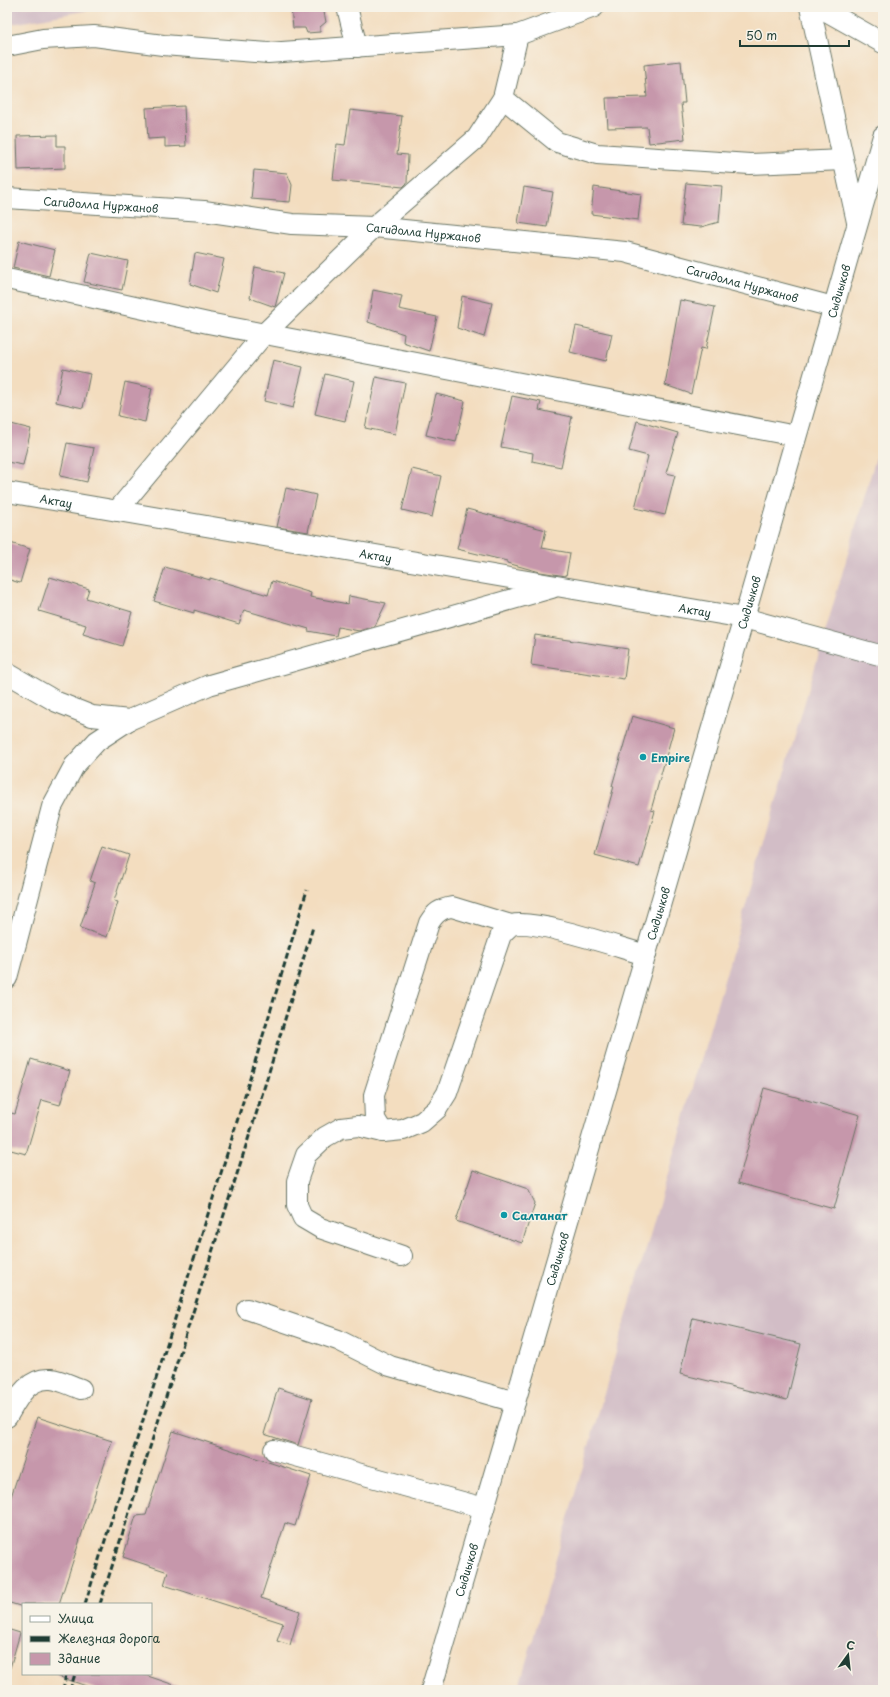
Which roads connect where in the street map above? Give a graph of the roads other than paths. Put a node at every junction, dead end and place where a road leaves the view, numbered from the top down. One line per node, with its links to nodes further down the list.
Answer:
1 (347, 7): 8 (street)
2 (594, 7): 5 (street)
3 (810, 7): 11 (street)
4 (819, 7): 6 (street)
5 (518, 35): 8 (street); 9 (street)
6 (883, 43)
7 (7, 46): 8 (street)
8 (357, 47)
9 (502, 98): 11 (street); 14 (street)
10 (883, 136): 13 (street, Сыдиыков)
11 (843, 160): 13 (street)
12 (7, 198): 14 (street, Сагидолла Нуржанов)
13 (857, 224): 16 (street, Сыдиыков)
14 (374, 227): 16 (street, Сагидолла Нуржанов); 17 (street)
15 (7, 279): 17 (street)
16 (833, 306): 18 (street, Сыдиыков)
17 (264, 334): 18 (street); 20 (street)
18 (796, 436): 22 (street, Сыдиыков)
19 (7, 492): 20 (street, Актау)
20 (117, 511): 21 (street, Актау)
21 (557, 586): 22 (street, Актау); 25 (street)
22 (744, 618): 23 (street, Актау); 27 (street, Сыдиыков)
23 (883, 656)
24 (7, 673): 25 (street)
25 (129, 720): 28 (street)
26 (511, 926): 27 (street); 29 (street); 29 (street)
27 (646, 955): 33 (street, Сыдиыков)
28 (7, 978)
29 (383, 1132): 30 (street)
30 (402, 1256)
31 (247, 1309): 33 (street)
32 (81, 1389): 34 (street)
33 (515, 1402): 36 (street, Сыдиыков)
34 (7, 1417)
35 (274, 1450): 36 (street)
36 (484, 1508): 37 (street, Сыдиыков)
37 (431, 1690)

